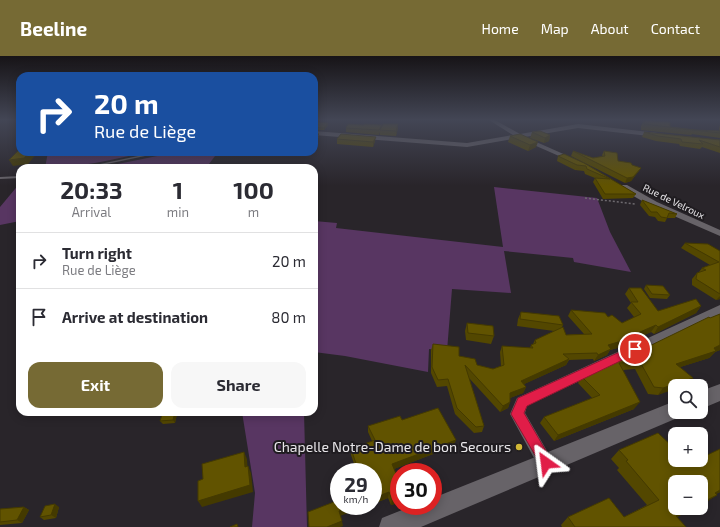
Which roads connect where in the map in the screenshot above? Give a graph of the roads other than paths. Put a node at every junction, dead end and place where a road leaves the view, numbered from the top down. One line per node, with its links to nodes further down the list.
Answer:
1 (431, 142): 2 (street)
2 (487, 142)
3 (532, 142): 6 (street)
4 (142, 156): 5 (lane)
5 (103, 164)
6 (585, 165)
7 (16, 177): 8 (lane)
8 (0, 178)
9 (614, 182): 10 (street, Rue de Velroux)
10 (720, 233)
11 (720, 309): 15 (street)
12 (720, 392): 13 (main road)
13 (708, 397)
14 (668, 413): 15 (main road)
15 (546, 463): 16 (main road)
16 (391, 527)

